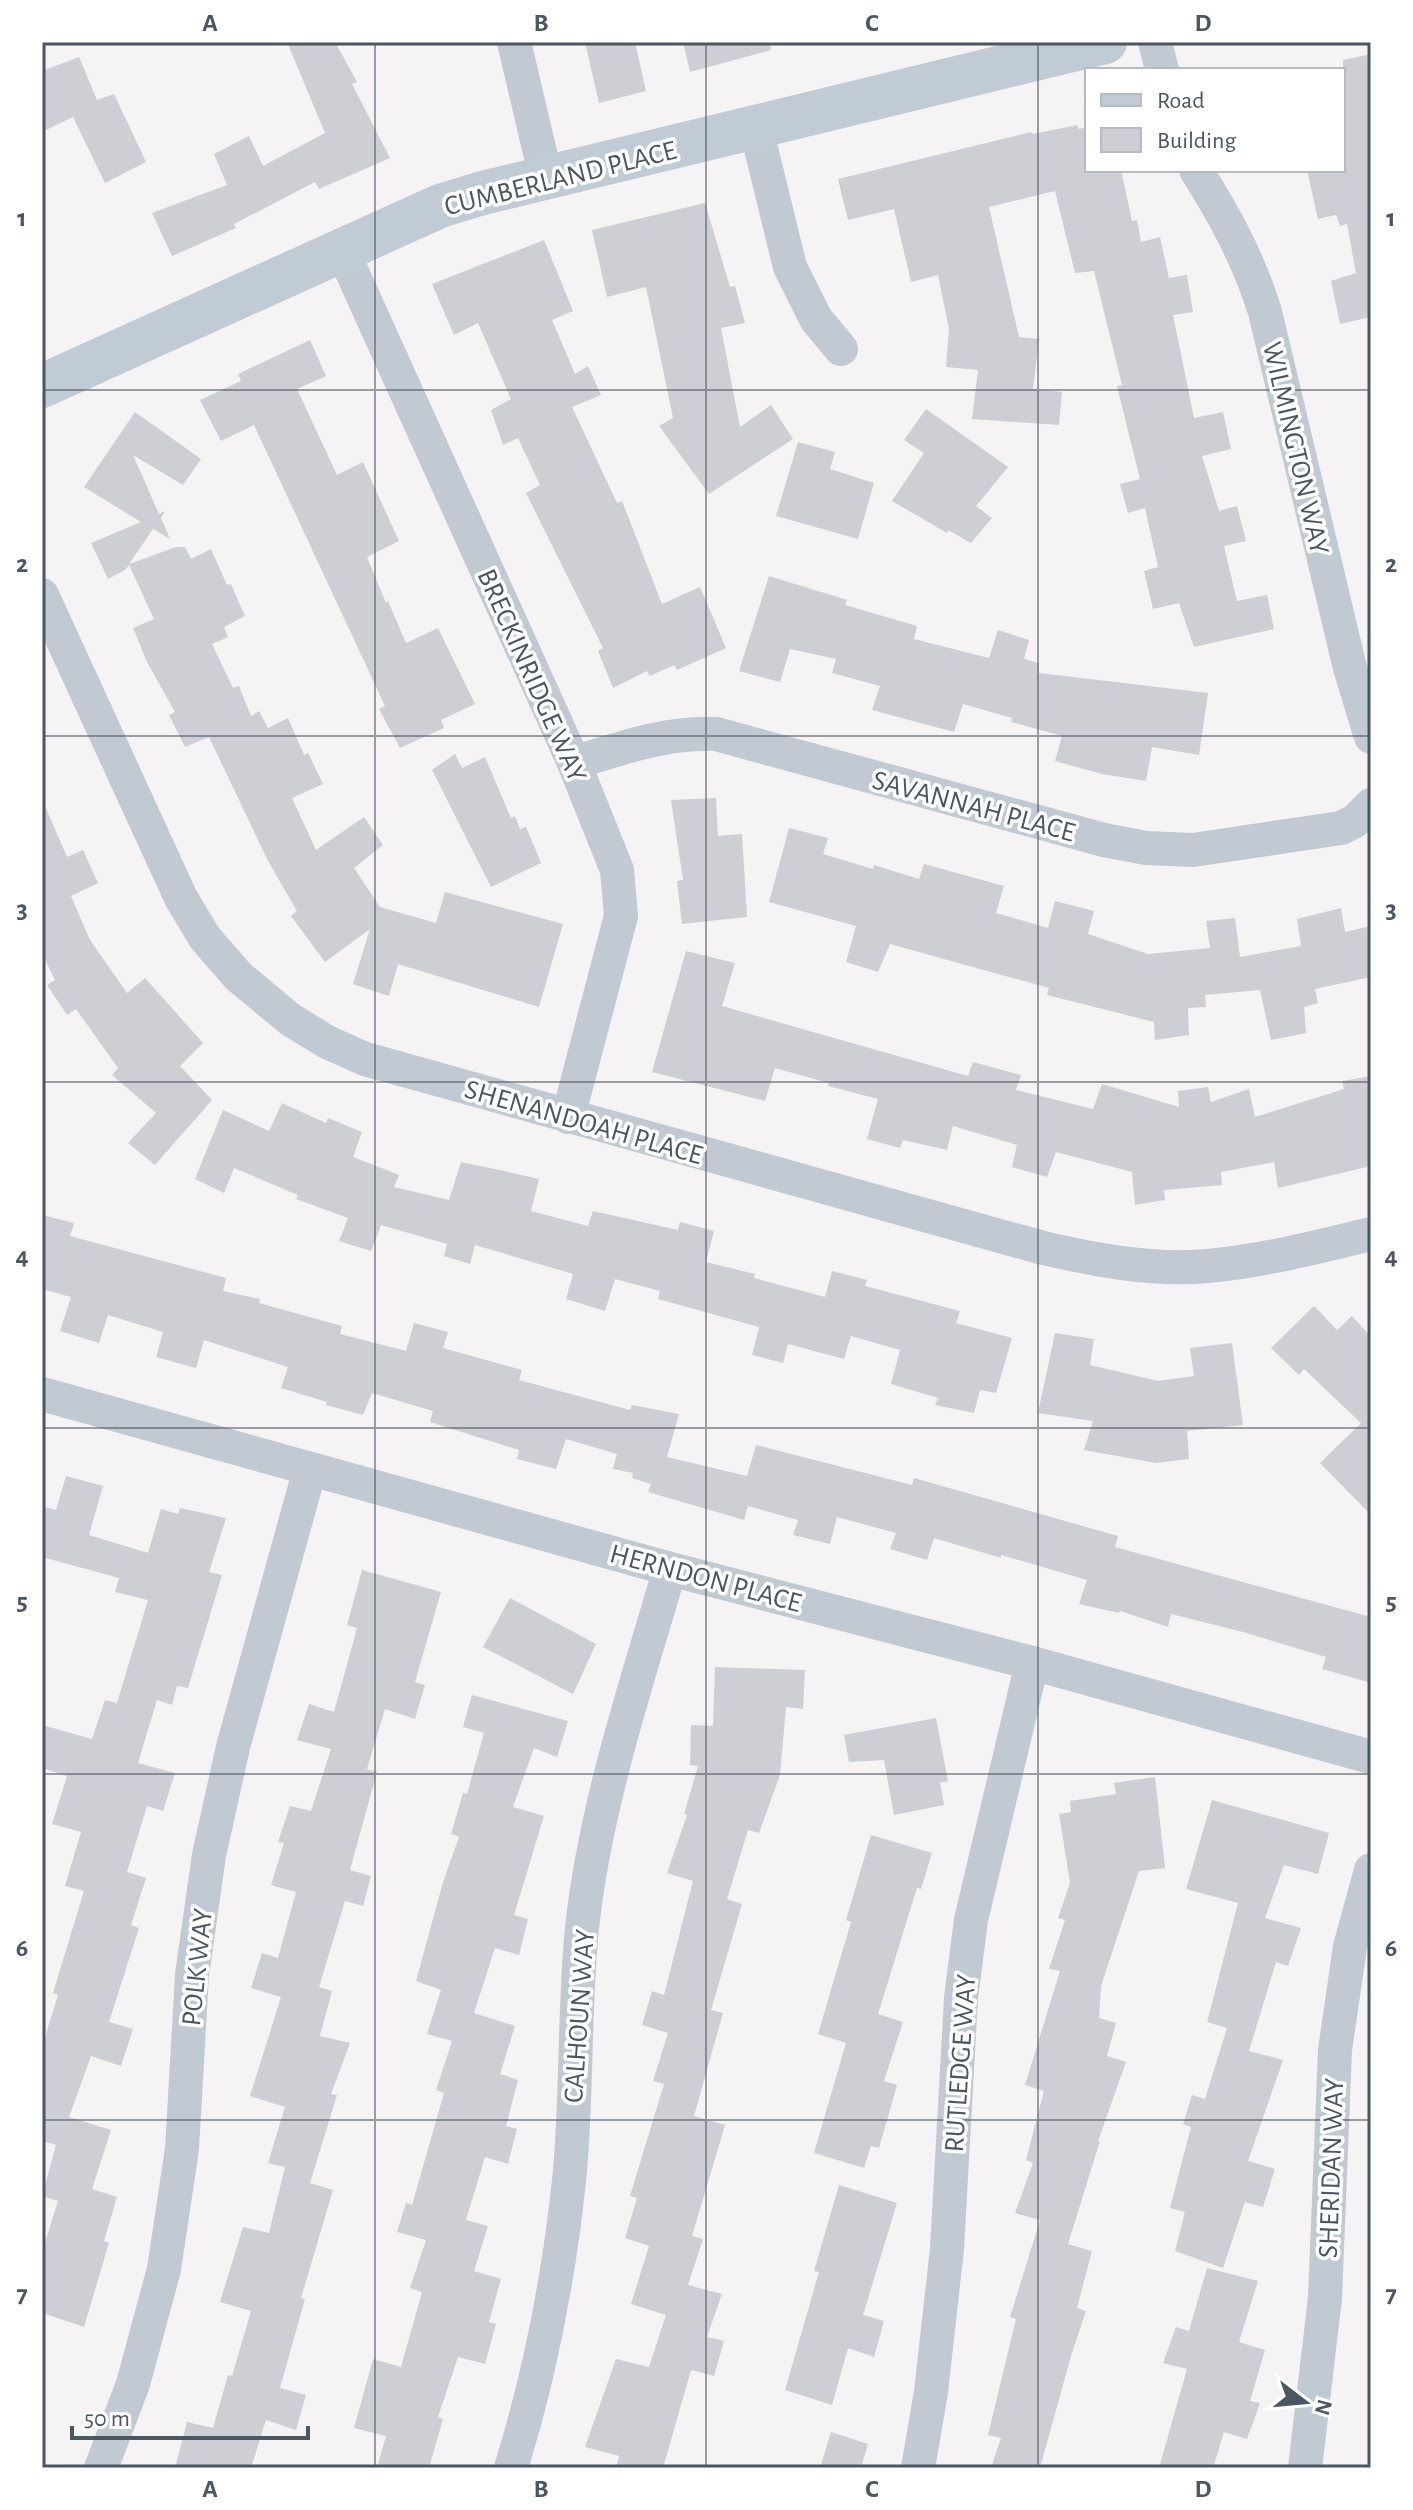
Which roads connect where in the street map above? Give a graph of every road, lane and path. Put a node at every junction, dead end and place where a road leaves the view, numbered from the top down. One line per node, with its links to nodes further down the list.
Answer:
1 (514, 42): 7 (street)
2 (1105, 42): 5 (street, CUMBERLAND PLACE)
3 (1155, 42): 4 (street)
4 (1162, 68)
5 (756, 128): 7 (street, CUMBERLAND PLACE); 9 (street)
6 (1197, 172): 12 (street, WILMINGTON WAY)
7 (546, 178): 8 (street, CUMBERLAND PLACE)
8 (342, 250): 10 (street, CUMBERLAND PLACE); 13 (street, BRECKINRIDGE WAY)
9 (841, 349)
10 (42, 386)
11 (42, 595): 15 (street, SHENANDOAH PLACE)
12 (1371, 737)
13 (574, 763): 14 (street, SAVANNAH PLACE); 15 (street, BRECKINRIDGE WAY)
14 (1371, 805)
15 (568, 1117): 16 (street, SHENANDOAH PLACE)
16 (1371, 1234)
17 (42, 1394): 18 (street, HERNDON PLACE)
18 (310, 1469): 19 (street, HERNDON PLACE); 23 (street, POLK WAY)
19 (670, 1569): 20 (street, HERNDON PLACE); 24 (street, CALHOUN WAY)
20 (1032, 1663): 21 (street, HERNDON PLACE); 25 (street, RUTLEDGE WAY)
21 (1371, 1757)
22 (1371, 1870): 26 (street, SHERIDAN WAY)
23 (101, 2468)
24 (511, 2468)
25 (918, 2468)
26 (1305, 2468)

